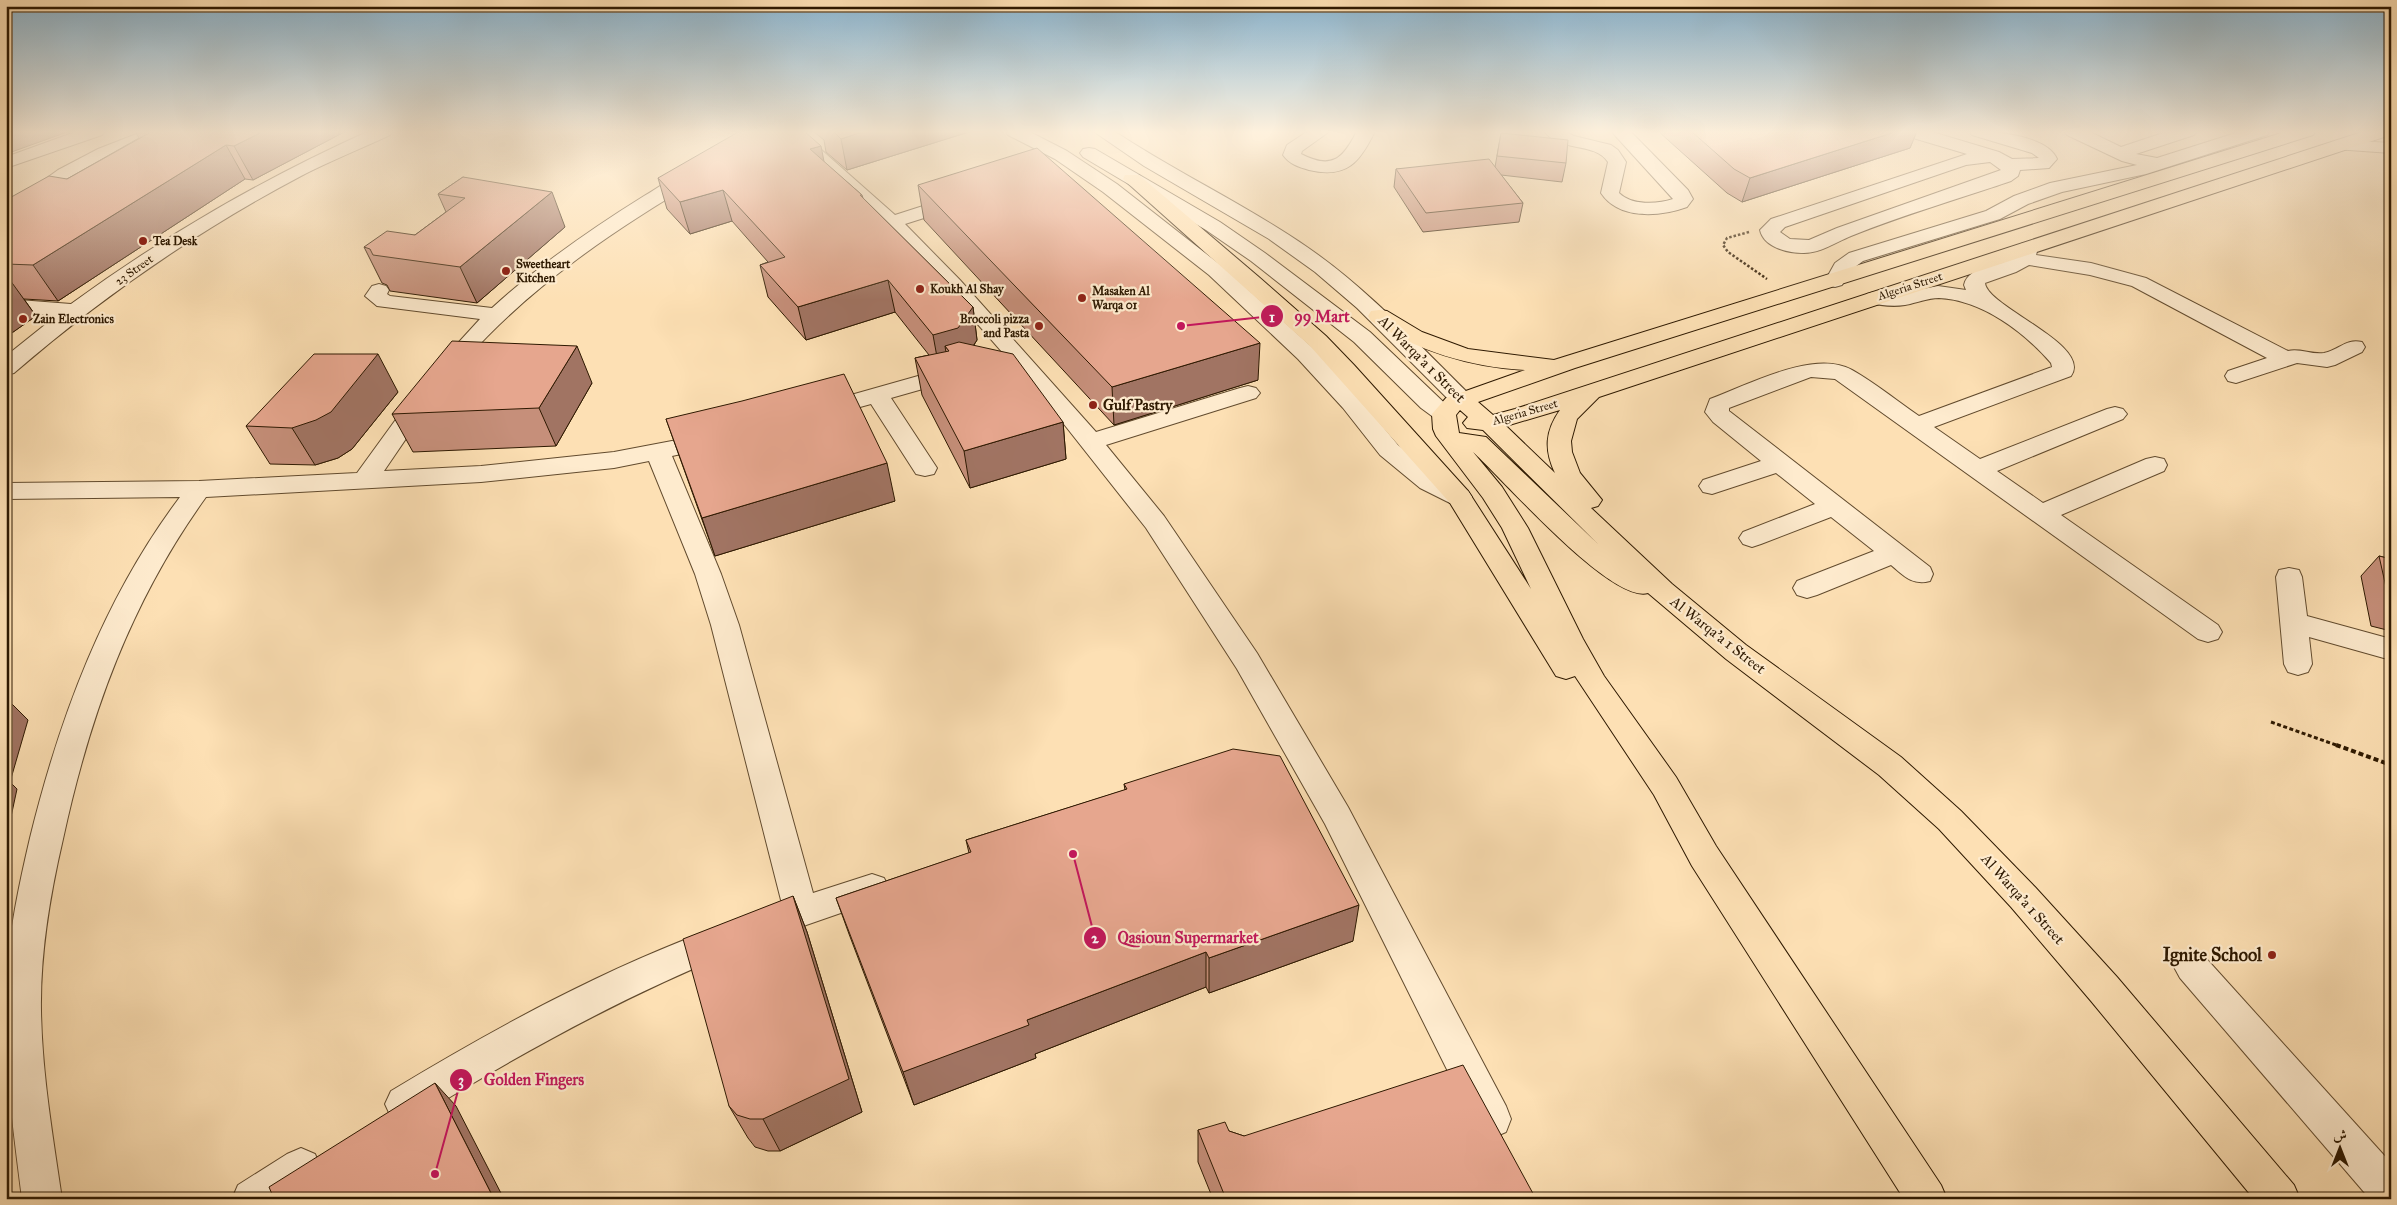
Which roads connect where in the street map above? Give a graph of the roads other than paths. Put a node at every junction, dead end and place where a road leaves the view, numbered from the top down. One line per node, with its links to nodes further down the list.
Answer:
1 (46, 187): 19 (street)
2 (269, 187): 23 (street, 23 Street)
3 (673, 187): 34 (street)
4 (848, 187): 18 (street)
5 (1109, 187): 62 (street)
6 (1142, 187): 62 (main road)
7 (1146, 187): 45 (street, Al Warqa'a 1 Street)
8 (1197, 187): 35 (street, Al Warqa'a 1 Street)
9 (1611, 187): 10 (street)
10 (1674, 187)
11 (1874, 187): 20 (street)
12 (1975, 187): 17 (street)
13 (2056, 187): 22 (street)
14 (2129, 187): 28 (main road, Algeria Street)
15 (2218, 187): 26 (main road, Algeria Street)
16 (972, 196): 18 (street)
17 (1896, 215): 20 (street); 22 (street)
18 (892, 222): 37 (street)
19 (6, 224)
20 (1864, 225): 24 (street)
21 (162, 232): 23 (street)
22 (1930, 234): 24 (street)
23 (183, 237): 27 (street, 23 Street)
24 (1900, 244): 28 (street)
25 (135, 250): 27 (street)
26 (2027, 253): 30 (main road, Algeria Street); 32 (street); 38 (street)
27 (158, 254): 33 (street, 23 Street)
28 (1836, 280): 39 (main road, Algeria Street)
29 (383, 290): 34 (street)
30 (1874, 298): 32 (street); 42 (main road, Algeria Street)
31 (6, 305): 33 (street)
32 (1992, 305): 49 (street)
33 (78, 311): 40 (street, 23 Street)
34 (500, 313): 58 (street)
35 (1379, 316): 39 (main road); 45 (street, Al Warqa'a 1 Street)
36 (2354, 347): 38 (street)
37 (1016, 355): 44 (street); 51 (street)
38 (2286, 358): 41 (street)
39 (1567, 362): 45 (main road, Algeria Street)
40 (6, 368)
41 (2236, 376)
42 (1592, 391): 48 (main road, Algeria Street); 70 (main road)
43 (1248, 393): 51 (street)
44 (877, 395): 47 (street); 56 (street)
45 (1453, 407): 48 (main road, Algeria Street); 52 (main road, Al Warqa'a 1 Street)
46 (2115, 414): 57 (street)
47 (802, 417)
48 (1489, 423): 70 (main road, Al Warqa'a 1 Street)
49 (1917, 425): 54 (street); 57 (street)
50 (737, 435): 53 (street)
51 (1090, 442): 80 (street)
52 (1456, 445): 70 (main road); 75 (main road, Al Warqa'a 1 Street)
53 (658, 452): 58 (street); 77 (street)
54 (1779, 463): 59 (street); 63 (street)
55 (2155, 465): 64 (street)
56 (925, 468)
57 (1978, 469): 64 (street)
58 (365, 480): 60 (street)
59 (1712, 486)
60 (199, 489): 61 (street); 84 (street)
61 (6, 490)
62 (1458, 497): 75 (main road)
63 (1833, 506): 65 (street); 66 (street)
64 (2041, 514): 72 (street)
65 (1752, 538)
66 (1894, 554): 67 (street); 69 (street)
67 (1920, 574)
68 (2289, 577): 71 (street)
69 (1807, 588)
70 (1662, 591): 86 (main road, Al Warqa'a 1 Street)
71 (2293, 622): 73 (street); 74 (street)
72 (2208, 632)
73 (2391, 650)
74 (2298, 664)
75 (1704, 856): 83 (main road, Al Warqa'a 1 Street)
76 (904, 878): 77 (street)
77 (801, 911): 79 (street)
78 (2192, 967): 82 (street)
79 (380, 1120)
80 (1502, 1140)
81 (323, 1154): 85 (street)
82 (2391, 1193)
83 (1923, 1196)
84 (42, 1199)
85 (252, 1199)
86 (2280, 1199)

